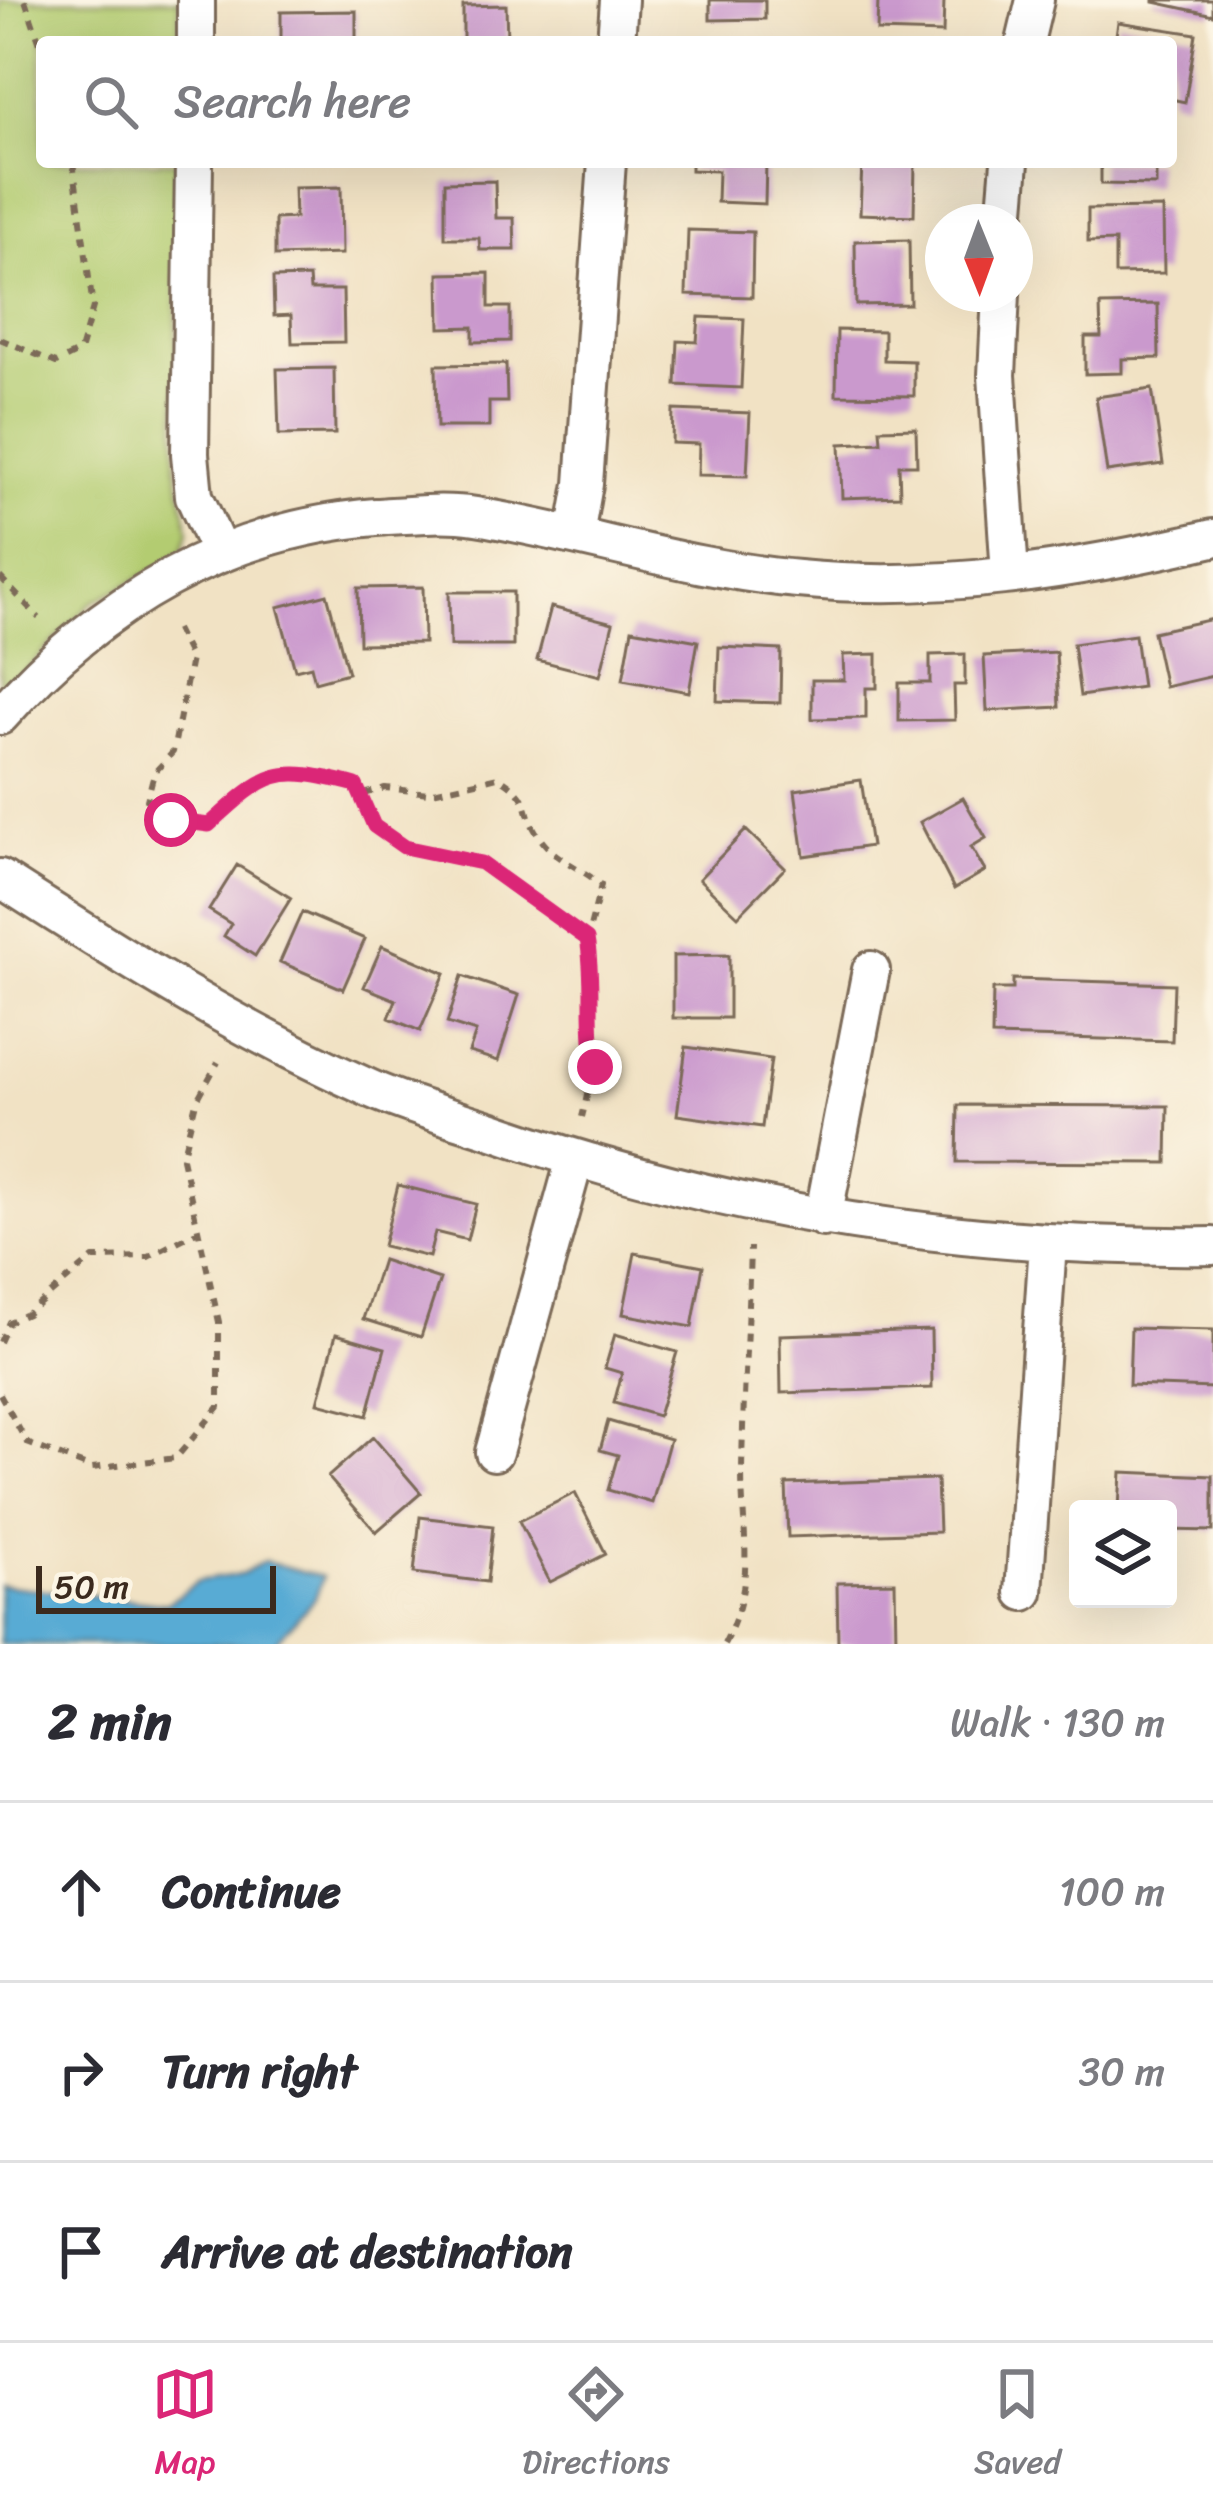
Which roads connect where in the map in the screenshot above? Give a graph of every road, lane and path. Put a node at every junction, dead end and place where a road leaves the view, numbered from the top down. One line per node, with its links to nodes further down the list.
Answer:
1 (25, 0): 5 (path)
2 (196, 0): 6 (street)
3 (619, 0): 7 (street)
4 (1035, 0): 8 (street)
5 (37, 36)
6 (196, 36)
7 (616, 36)
8 (1026, 36)
9 (74, 168): 15 (path)
10 (194, 168): 18 (street)
11 (608, 168): 16 (street)
12 (1010, 168): 13 (street)
13 (1006, 204)
14 (1000, 312): 19 (street)
15 (0, 339)
16 (575, 536): 18 (street); 19 (street)
17 (1213, 538): 19 (street)
18 (220, 553): 23 (street)
19 (1010, 575)
20 (0, 577): 21 (path)
21 (39, 618)
22 (176, 629): 24 (path)
23 (0, 716)
24 (364, 794): 26 (path); 26 (path)
25 (0, 878): 30 (street)
26 (587, 939): 29 (path)
27 (871, 970): 31 (street)
28 (218, 1062): 32 (path)
29 (582, 1117)
30 (574, 1160): 31 (street); 38 (street)
31 (823, 1218): 33 (street)
32 (200, 1230): 36 (path); 37 (path)
33 (1048, 1244): 34 (street); 39 (street)
34 (1213, 1246)
35 (750, 1247): 40 (path)
36 (0, 1342)
37 (0, 1394)
38 (494, 1452)
39 (1024, 1592)
40 (724, 1644)

